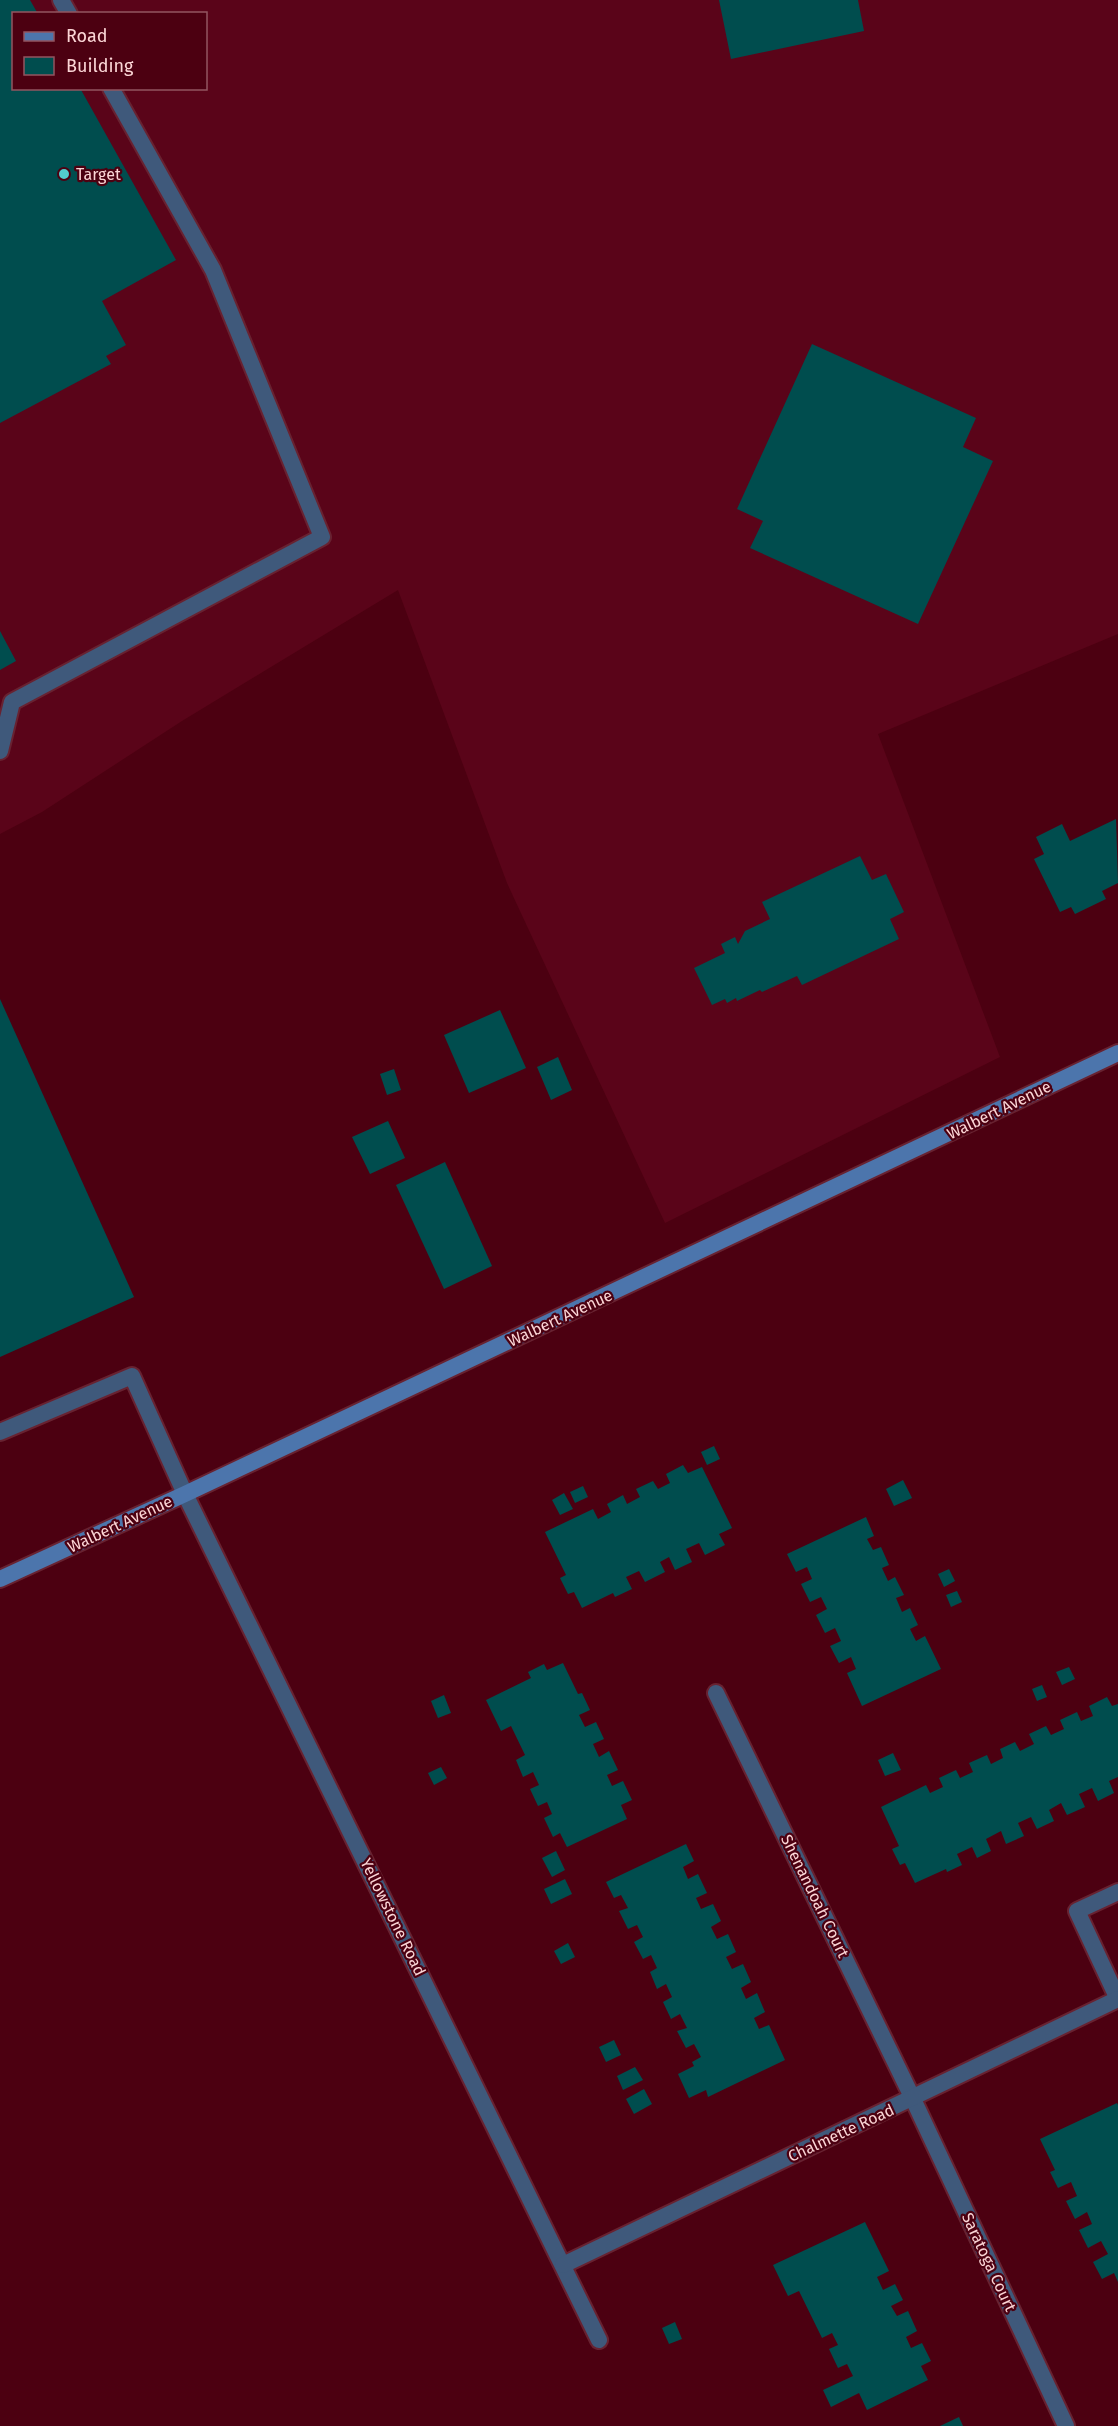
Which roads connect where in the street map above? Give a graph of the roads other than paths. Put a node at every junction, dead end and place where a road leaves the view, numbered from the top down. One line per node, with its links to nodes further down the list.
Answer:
1 (112, 90): 2 (street)
2 (0, 751)
3 (1118, 1053): 5 (main road, Walbert Avenue)
4 (0, 1432): 5 (street, Yellowstone Road)
5 (185, 1494): 6 (main road, Walbert Avenue); 11 (street, Yellowstone Road)
6 (0, 1579)
7 (716, 1693): 10 (street, Shenandoah Court)
8 (1118, 1892): 9 (street)
9 (1118, 1999): 10 (street, Chalmette Road)
10 (913, 2099): 11 (street, Chalmette Road); 13 (street, Saratoga Court)
11 (563, 2265): 12 (street, Yellowstone Road)
12 (599, 2340)
13 (1066, 2426)

